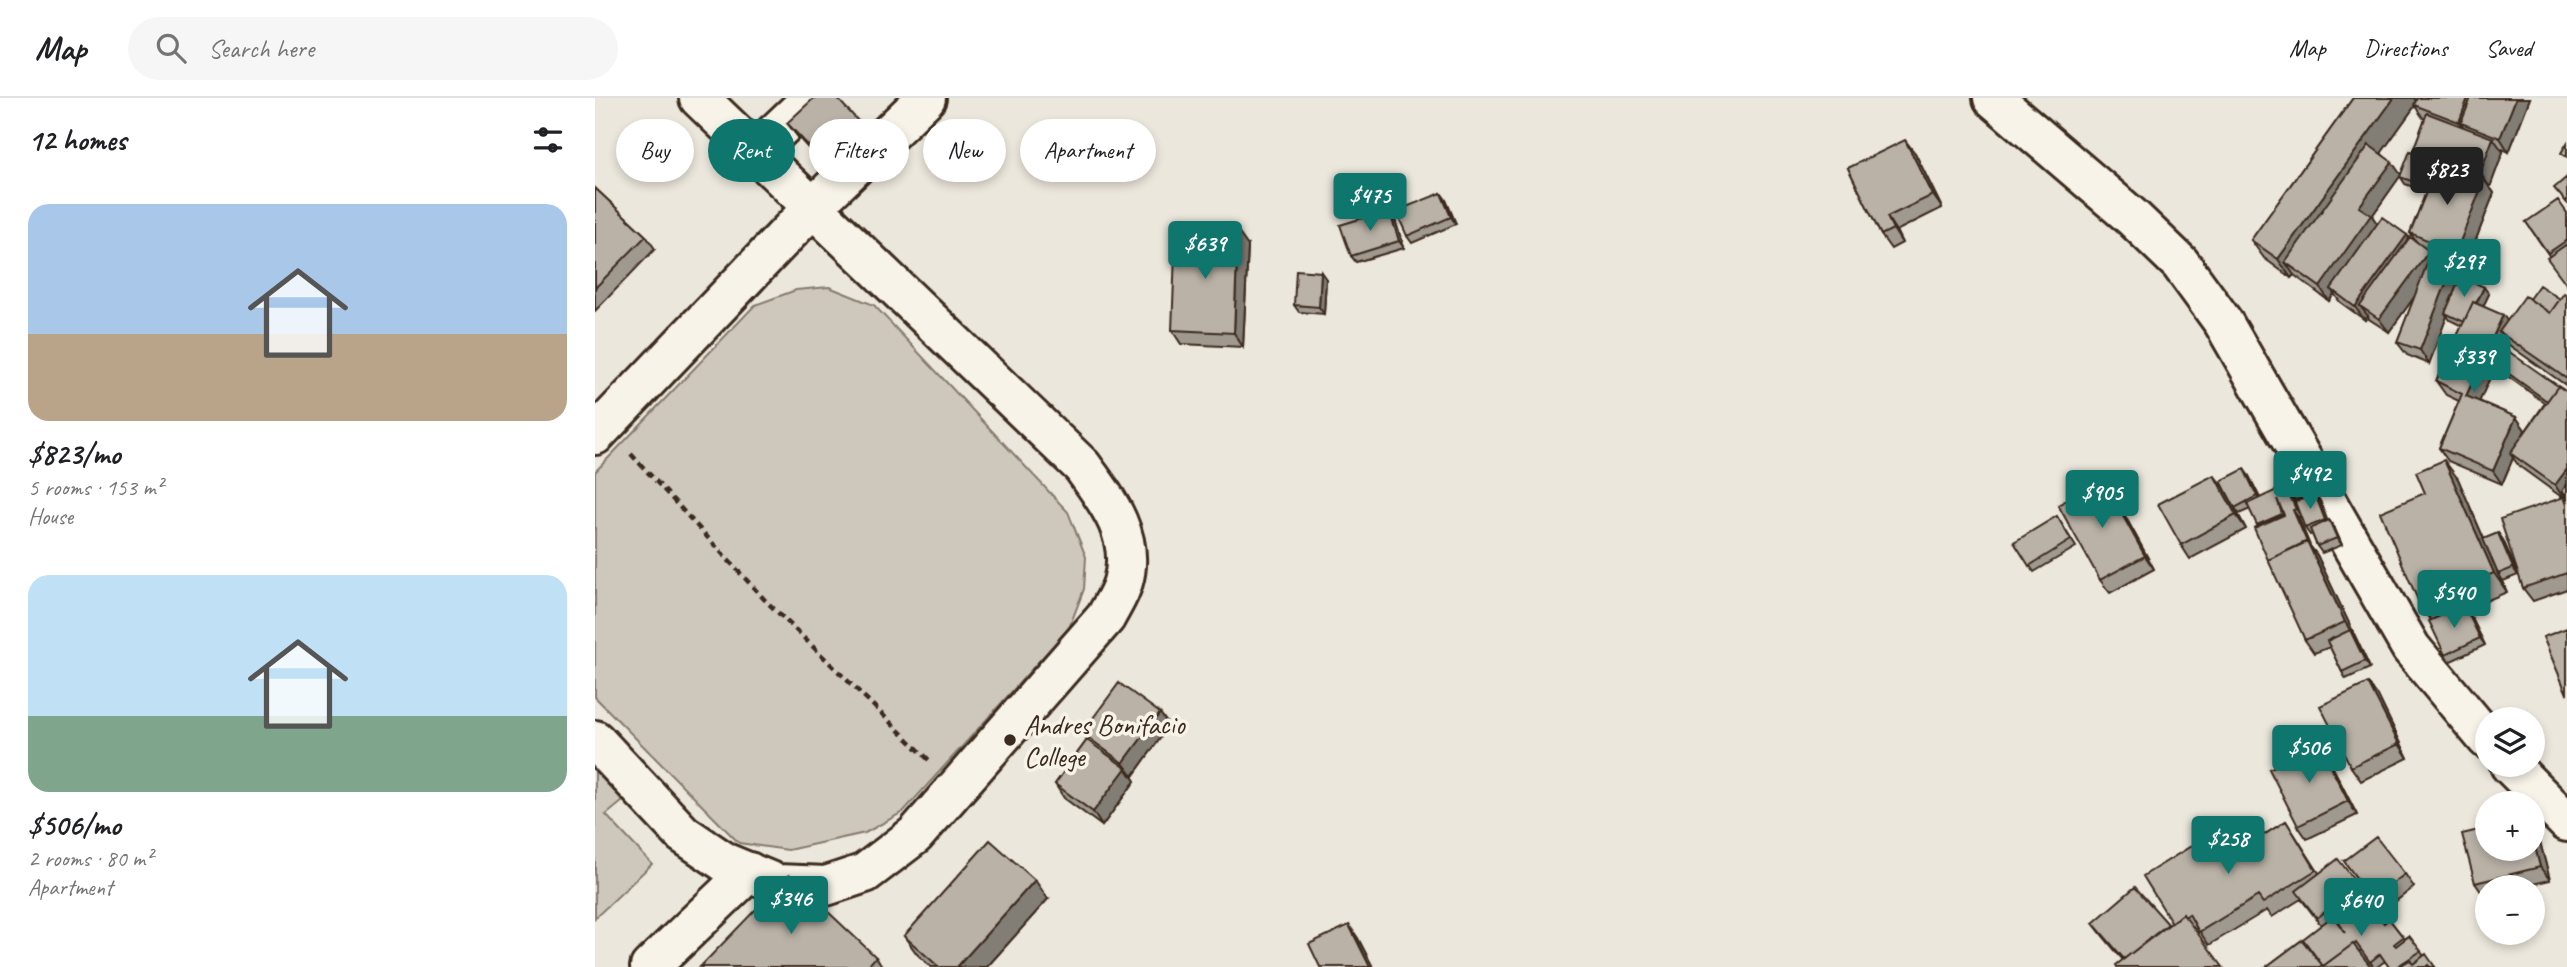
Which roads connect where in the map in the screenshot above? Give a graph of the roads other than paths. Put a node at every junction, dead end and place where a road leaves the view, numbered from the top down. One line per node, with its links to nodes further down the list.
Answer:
1 (699, 98): 5 (street)
2 (812, 98): 6 (street)
3 (926, 98): 8 (street)
4 (1993, 98): 10 (street)
5 (721, 119)
6 (790, 119)
7 (787, 182): 8 (street)
8 (813, 207): 9 (street); 14 (street)
9 (600, 430)
10 (2475, 725)
11 (595, 740): 14 (street)
12 (2522, 777): 13 (street)
13 (2567, 822)
14 (749, 872): 15 (street)
15 (650, 967)

